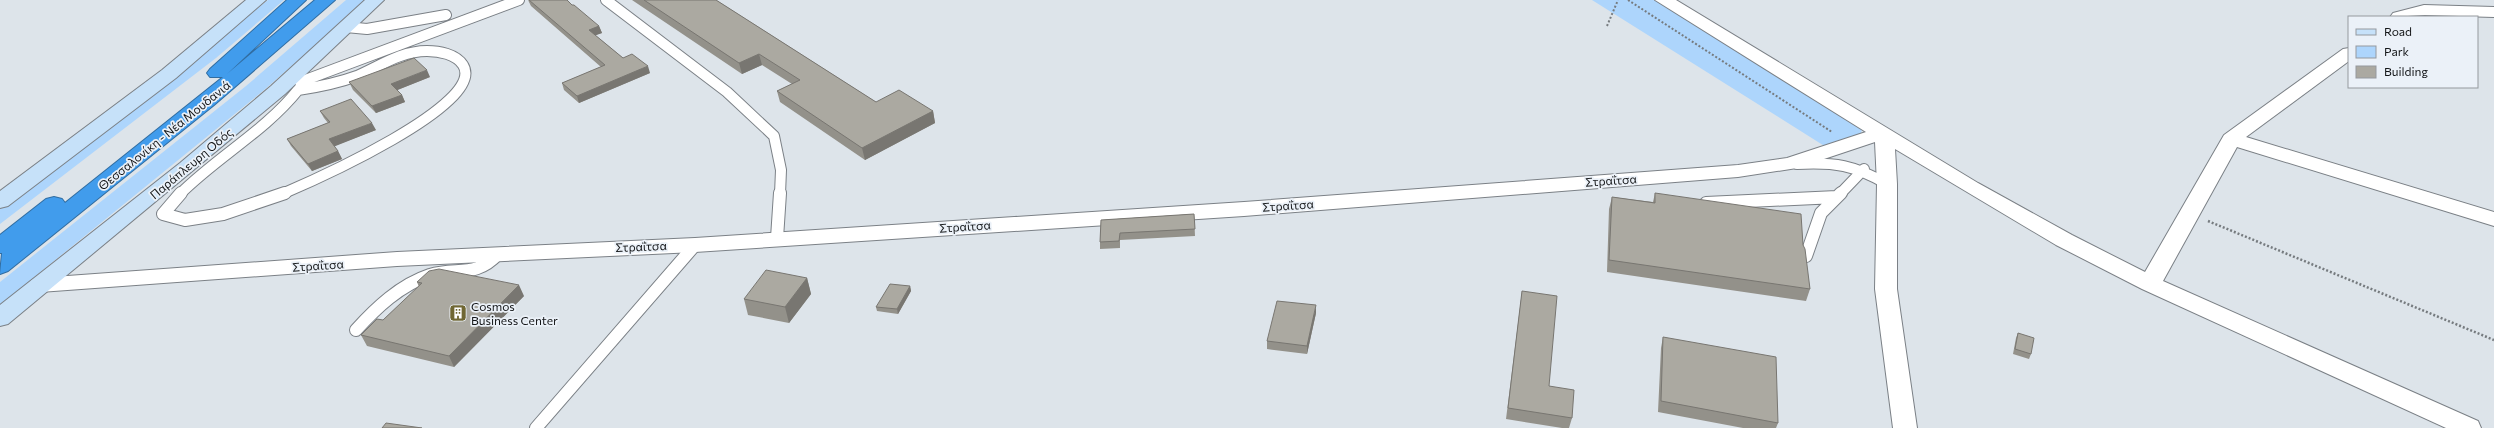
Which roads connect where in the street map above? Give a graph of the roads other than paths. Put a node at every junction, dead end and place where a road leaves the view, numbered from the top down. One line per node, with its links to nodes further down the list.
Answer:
1 (257, 0): 23 (street)
2 (297, 0): 28 (highway, Θεσσαλονίκη - Νέα Μουδανιά)
3 (326, 0): 31 (highway, Θεσσαλονίκη - Νέα Μουδανιά)
4 (375, 0): 13 (street, Παράπλευρη Οδός)
5 (519, 0): 15 (lane)
6 (606, 0): 26 (lane)
7 (1664, 0): 17 (street)
8 (2408, 0): 9 (street)
9 (2424, 10): 10 (street); 12 (street)
10 (2494, 12)
11 (446, 15): 13 (lane)
12 (2403, 16)
13 (346, 27): 16 (street, Παράπλευρη Οδός)
14 (2348, 54): 18 (street)
15 (306, 80): 16 (lane); 16 (lane)
16 (288, 90): 16 (lane); 33 (street, Παράπλευρη Οδός)
17 (1884, 132): 19 (street, Στραΐτσα); 21 (street); 32 (street)
18 (2231, 139): 25 (street); 32 (street)
19 (1790, 164): 20 (lane); 26 (street, Στραΐτσα)
20 (1864, 169): 21 (lane); 22 (lane)
21 (1887, 184): 37 (street)
22 (1837, 197): 24 (lane); 30 (lane)
23 (0, 201)
24 (1702, 204)
25 (2494, 219)
26 (777, 238): 27 (street, Στραΐτσα)
27 (695, 245): 29 (street, Στραΐτσα); 36 (lane)
28 (0, 246)
29 (498, 254): 33 (street, Στραΐτσα); 35 (lane)
30 (1806, 256)
31 (0, 266)
32 (2150, 284): 38 (street)
33 (40, 285): 34 (street, Παράπλευρη Οδός)
34 (0, 318)
35 (356, 330)
36 (536, 428)
37 (1905, 428)
38 (2469, 428)

